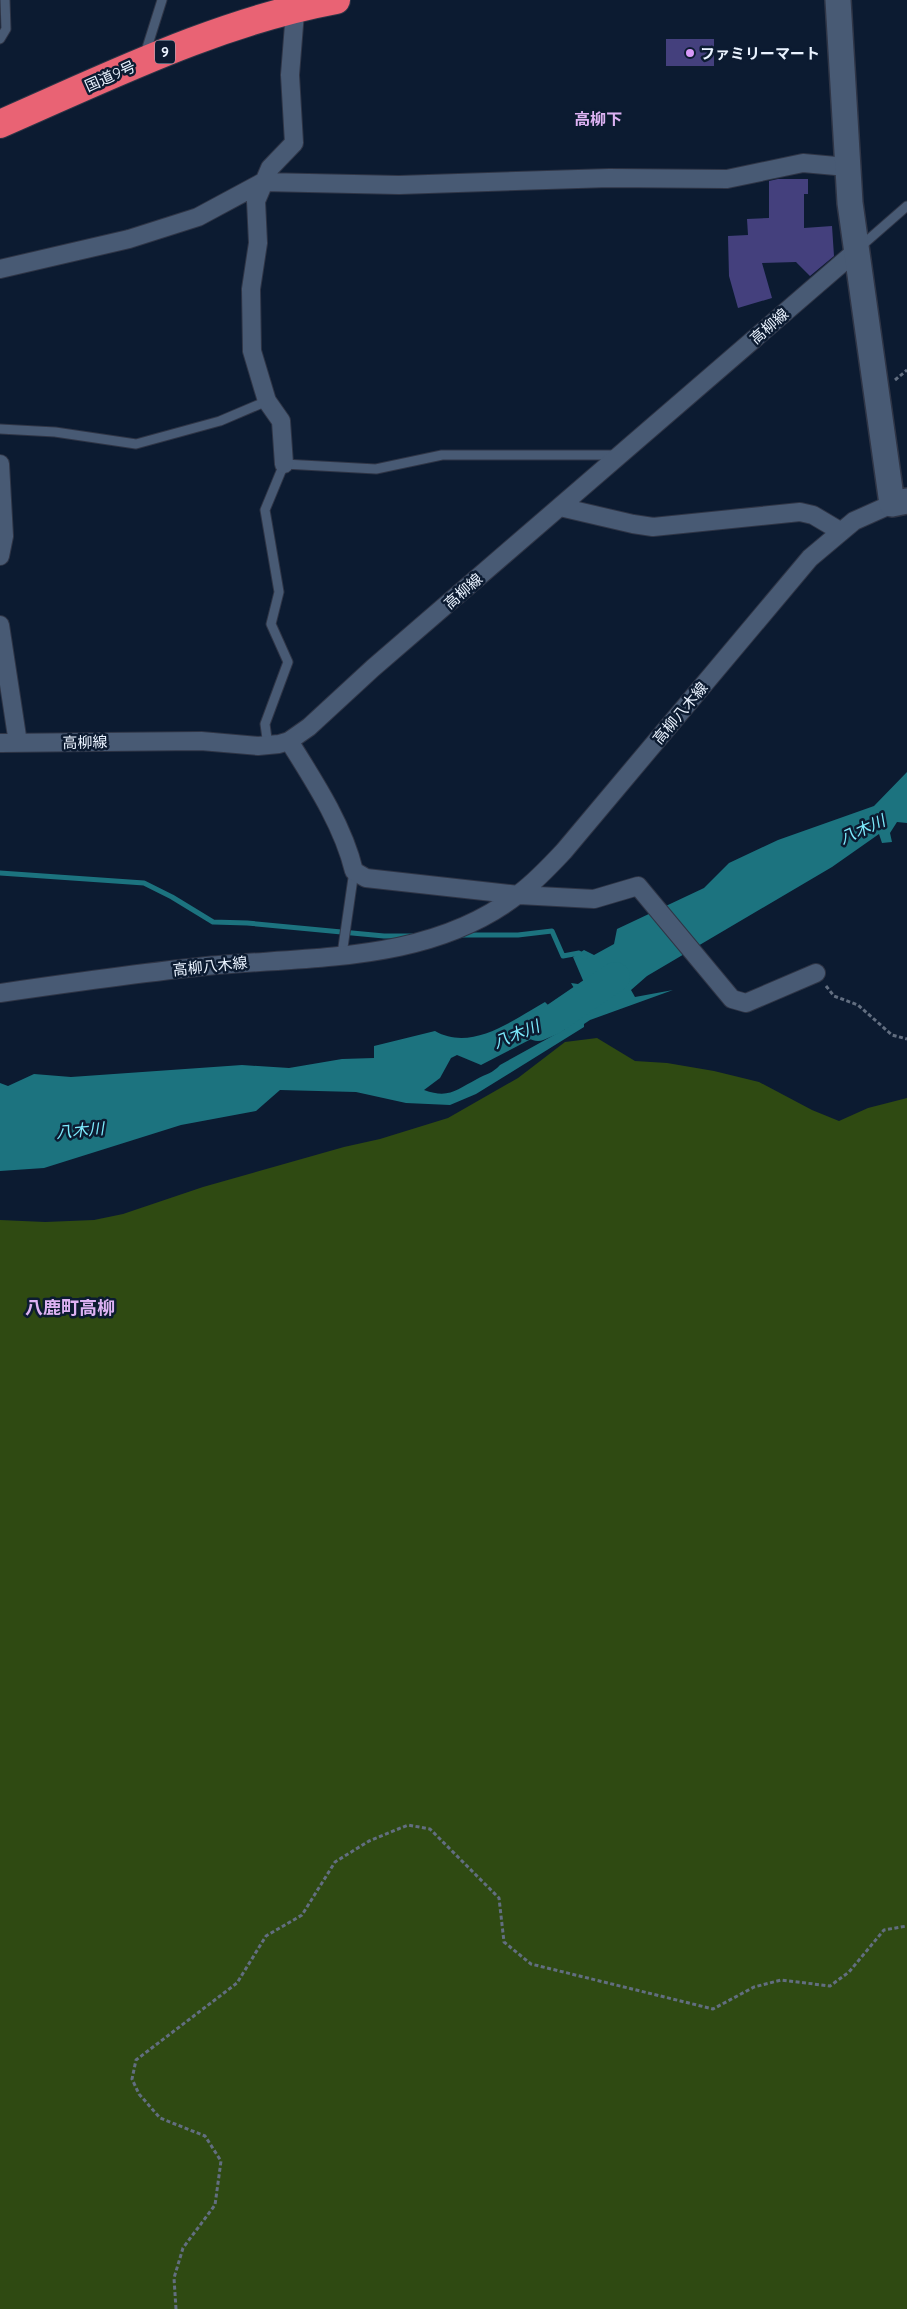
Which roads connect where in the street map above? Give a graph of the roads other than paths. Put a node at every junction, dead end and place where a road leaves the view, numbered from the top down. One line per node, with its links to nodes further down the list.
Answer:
1 (5, 0): 6 (lane)
2 (162, 0): 7 (lane)
3 (336, 0): 5 (highway, 国道9号 / 9)
4 (838, 0): 9 (street)
5 (295, 4): 7 (highway, 国道9号 / 9); 10 (street)
6 (0, 39)
7 (143, 61): 8 (highway, 国道9号 / 9)
8 (0, 124)
9 (847, 167): 10 (street); 12 (street)
10 (263, 182): 13 (street); 14 (street)
11 (907, 206): 12 (lane)
12 (856, 251): 16 (street, 高柳線); 19 (street)
13 (0, 270)
14 (267, 401): 15 (lane); 18 (street)
15 (0, 429)
16 (620, 455): 18 (lane); 20 (street, 高柳線)
17 (0, 464): 22 (street)
18 (284, 464): 27 (lane)
19 (900, 502): 21 (street, 高柳八木線)
20 (560, 506): 21 (street); 24 (street, 高柳線)
21 (840, 532): 29 (street, 高柳八木線)
22 (0, 556)
23 (0, 624): 26 (street)
24 (289, 741): 27 (street, 高柳線); 28 (street)
25 (0, 743): 26 (street, 高柳線)
26 (18, 743): 27 (street, 高柳線)
27 (268, 746)
28 (354, 871): 29 (street); 30 (lane)
29 (519, 895): 30 (street, 高柳八木線); 31 (street)
30 (343, 946): 32 (street, 高柳八木線)
31 (816, 973)
32 (0, 993)

